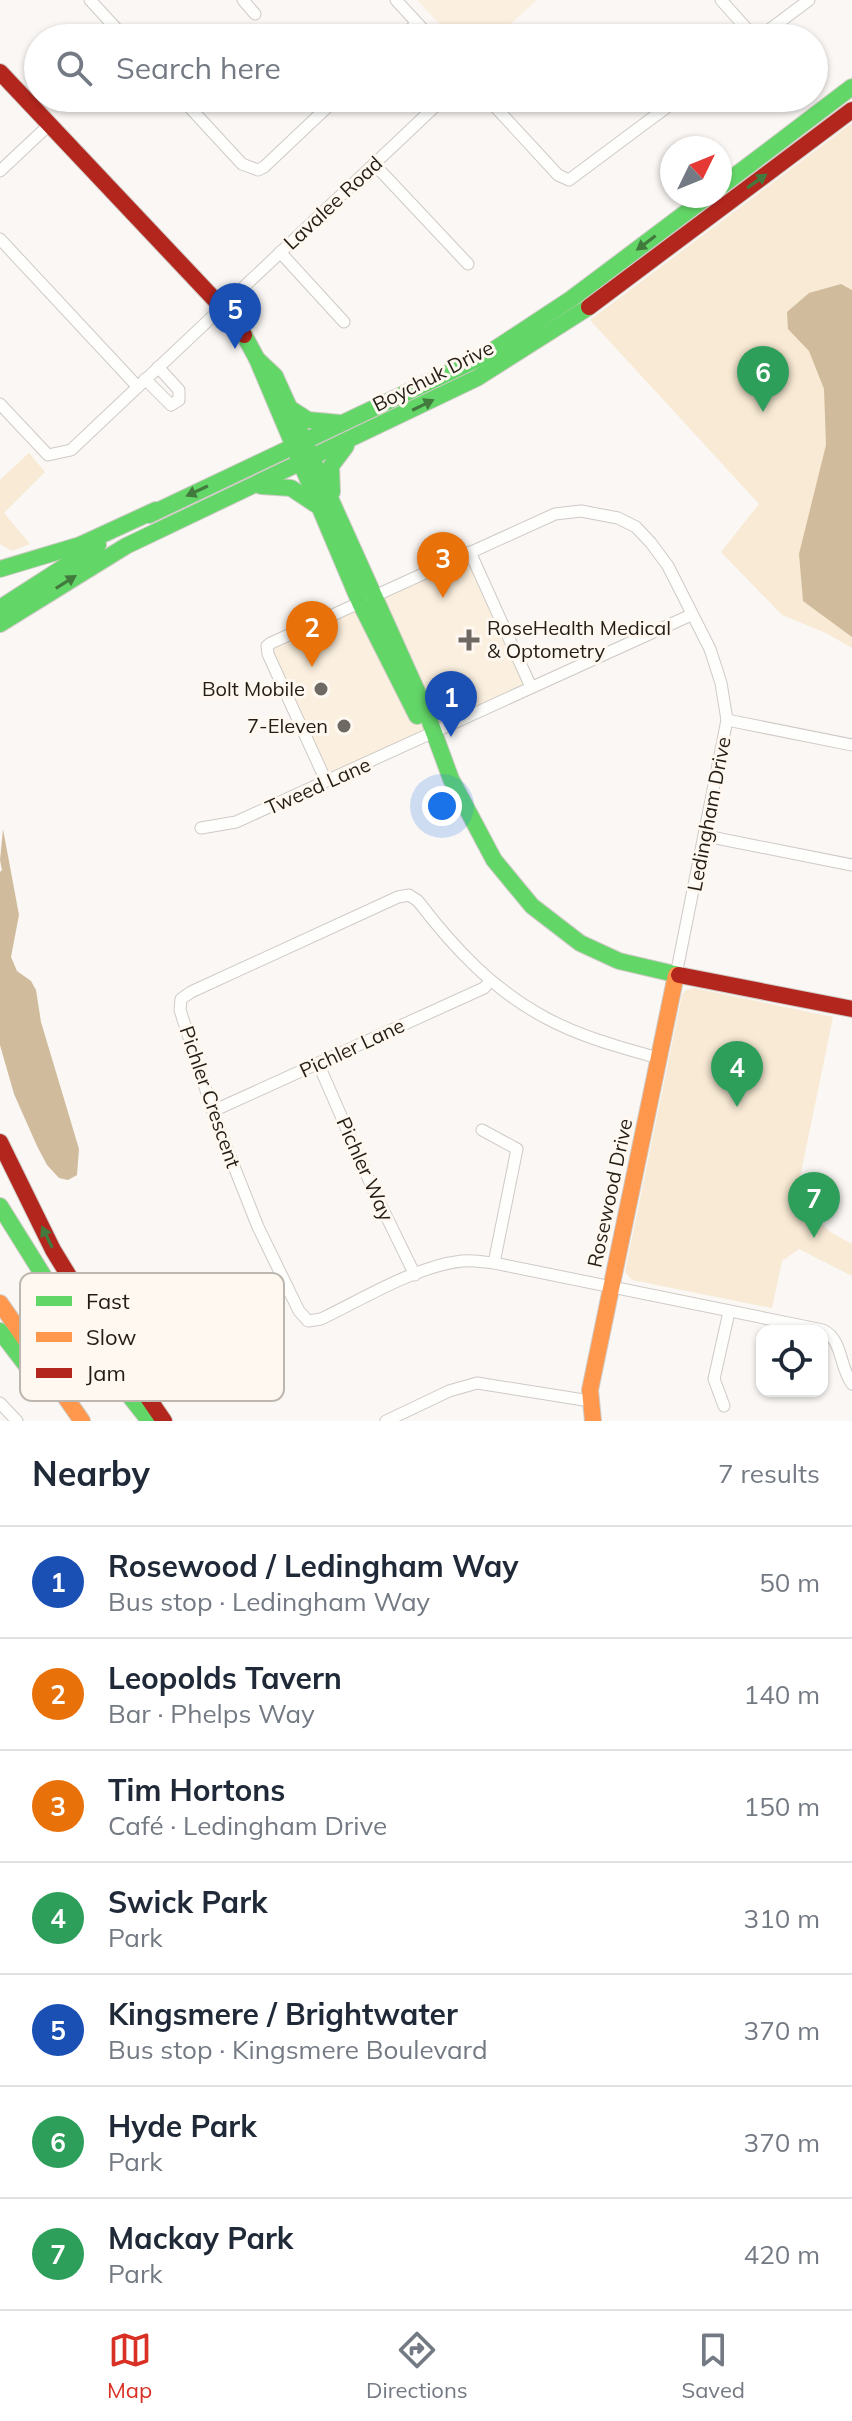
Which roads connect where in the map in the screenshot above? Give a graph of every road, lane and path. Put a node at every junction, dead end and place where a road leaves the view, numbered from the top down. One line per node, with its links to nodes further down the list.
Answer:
1 (90, 0): 8 (street)
2 (243, 0): 6 (street)
3 (396, 0): 7 (street)
4 (721, 0): 9 (street)
5 (809, 0): 10 (street)
6 (255, 14)
7 (417, 23)
8 (112, 24)
9 (743, 24)
10 (776, 24)
11 (0, 72): 13 (main road)
12 (852, 87): 14 (main road)
13 (24, 98)
14 (828, 105)
15 (852, 110): 38 (main road, Boychuk Drive, one-way to 15)
16 (37, 112): 23 (main road)
17 (194, 112): 18 (street)
18 (322, 112)
19 (429, 112): 24 (street, Lavalee Road)
20 (500, 112): 22 (street)
21 (819, 112): 26 (main road)
22 (659, 113)
23 (49, 125): 25 (street); 31 (main road)
24 (374, 164): 29 (street, Lavalee Road); 30 (street)
25 (0, 171)
26 (732, 178)
27 (692, 208): 37 (main road, Boychuk Drive, one-way to 37)
28 (0, 239): 34 (street)
29 (280, 252): 31 (street, Lavalee Road); 32 (street)
30 (468, 264)
31 (222, 308): 33 (street, Lavalee Road); 36 (main road)
32 (344, 322)
33 (158, 367): 34 (street, Lavalee Road); 34 (street)
34 (141, 383): 35 (street, Lavalee Road)
35 (0, 404)
36 (284, 410): 37 (main road); 39 (main road); 41 (main road)
37 (345, 423): 39 (main road, Boychuk Drive)
38 (353, 439): 40 (main road, Boychuk Drive); 44 (main road)
39 (299, 445): 40 (main road); 41 (main road, Boychuk Drive)
40 (306, 462): 41 (main road, Boychuk Drive); 42 (main road); 44 (main road)
41 (242, 480): 42 (main road); 43 (main road, Boychuk Drive, one-way to 43); 50 (main road, Boychuk Drive, one-way to 41)
42 (319, 508): 47 (main road)
43 (156, 510): 46 (main road); 48 (main road, Boychuk Drive)
44 (338, 520): 47 (main road)
45 (470, 552): 47 (street, Ledingham Drive); 49 (street, Ledingham Drive); 51 (street)
46 (0, 569)
47 (366, 600): 53 (main road); 55 (street, Ledingham Drive)
48 (0, 608)
49 (691, 615): 51 (street, Tweed Lane); 52 (street, Ledingham Drive)
50 (0, 624)
51 (531, 687): 53 (street, Tweed Lane)
52 (727, 720): 54 (street); 57 (street, Ledingham Drive)
53 (431, 734): 55 (street, Tweed Lane); 59 (main road)
54 (852, 745)
55 (326, 781): 56 (street, Tweed Lane)
56 (201, 828)
57 (706, 836): 58 (street); 59 (street, Ledingham Drive)
58 (852, 865)
59 (676, 975): 61 (main road); 62 (main road, Rosewood Drive)
60 (490, 981): 62 (street, Pichler Crescent); 63 (street, Pichler Lane); 64 (street, Pichler Crescent)
61 (852, 1009)
62 (658, 1058): 74 (main road, Rosewood Drive)
63 (318, 1063): 64 (street, Pichler Lane); 72 (street, Pichler Way)
64 (213, 1111): 71 (street, Pichler Crescent)
65 (482, 1130): 68 (street)
66 (0, 1142): 70 (main road, one-way to 66)
67 (0, 1206): 69 (main road)
68 (494, 1263): 72 (street, Pichler Crescent); 74 (street, Pichler Crescent)
69 (42, 1273)
70 (67, 1273)
71 (280, 1273)
72 (415, 1275): 73 (street, Pichler Crescent)
73 (284, 1280)
74 (611, 1287): 76 (street, Pichler Crescent); 85 (main road, Rosewood Drive)
75 (0, 1303): 78 (main road)
76 (729, 1312): 80 (street, Pichler Crescent); 87 (street)
77 (0, 1331): 79 (main road)
78 (20, 1332)
79 (20, 1357)
80 (852, 1384)
81 (54, 1401): 89 (main road)
82 (68, 1401): 90 (main road)
83 (134, 1401): 91 (main road)
84 (150, 1401): 92 (main road, one-way to 84)
85 (590, 1401): 93 (street); 94 (main road, Rosewood Drive)
86 (0, 1403): 88 (street)
87 (724, 1406)
88 (17, 1421)
89 (70, 1421)
90 (82, 1421)
91 (150, 1421)
92 (164, 1421)
93 (386, 1421)
94 (593, 1421)

